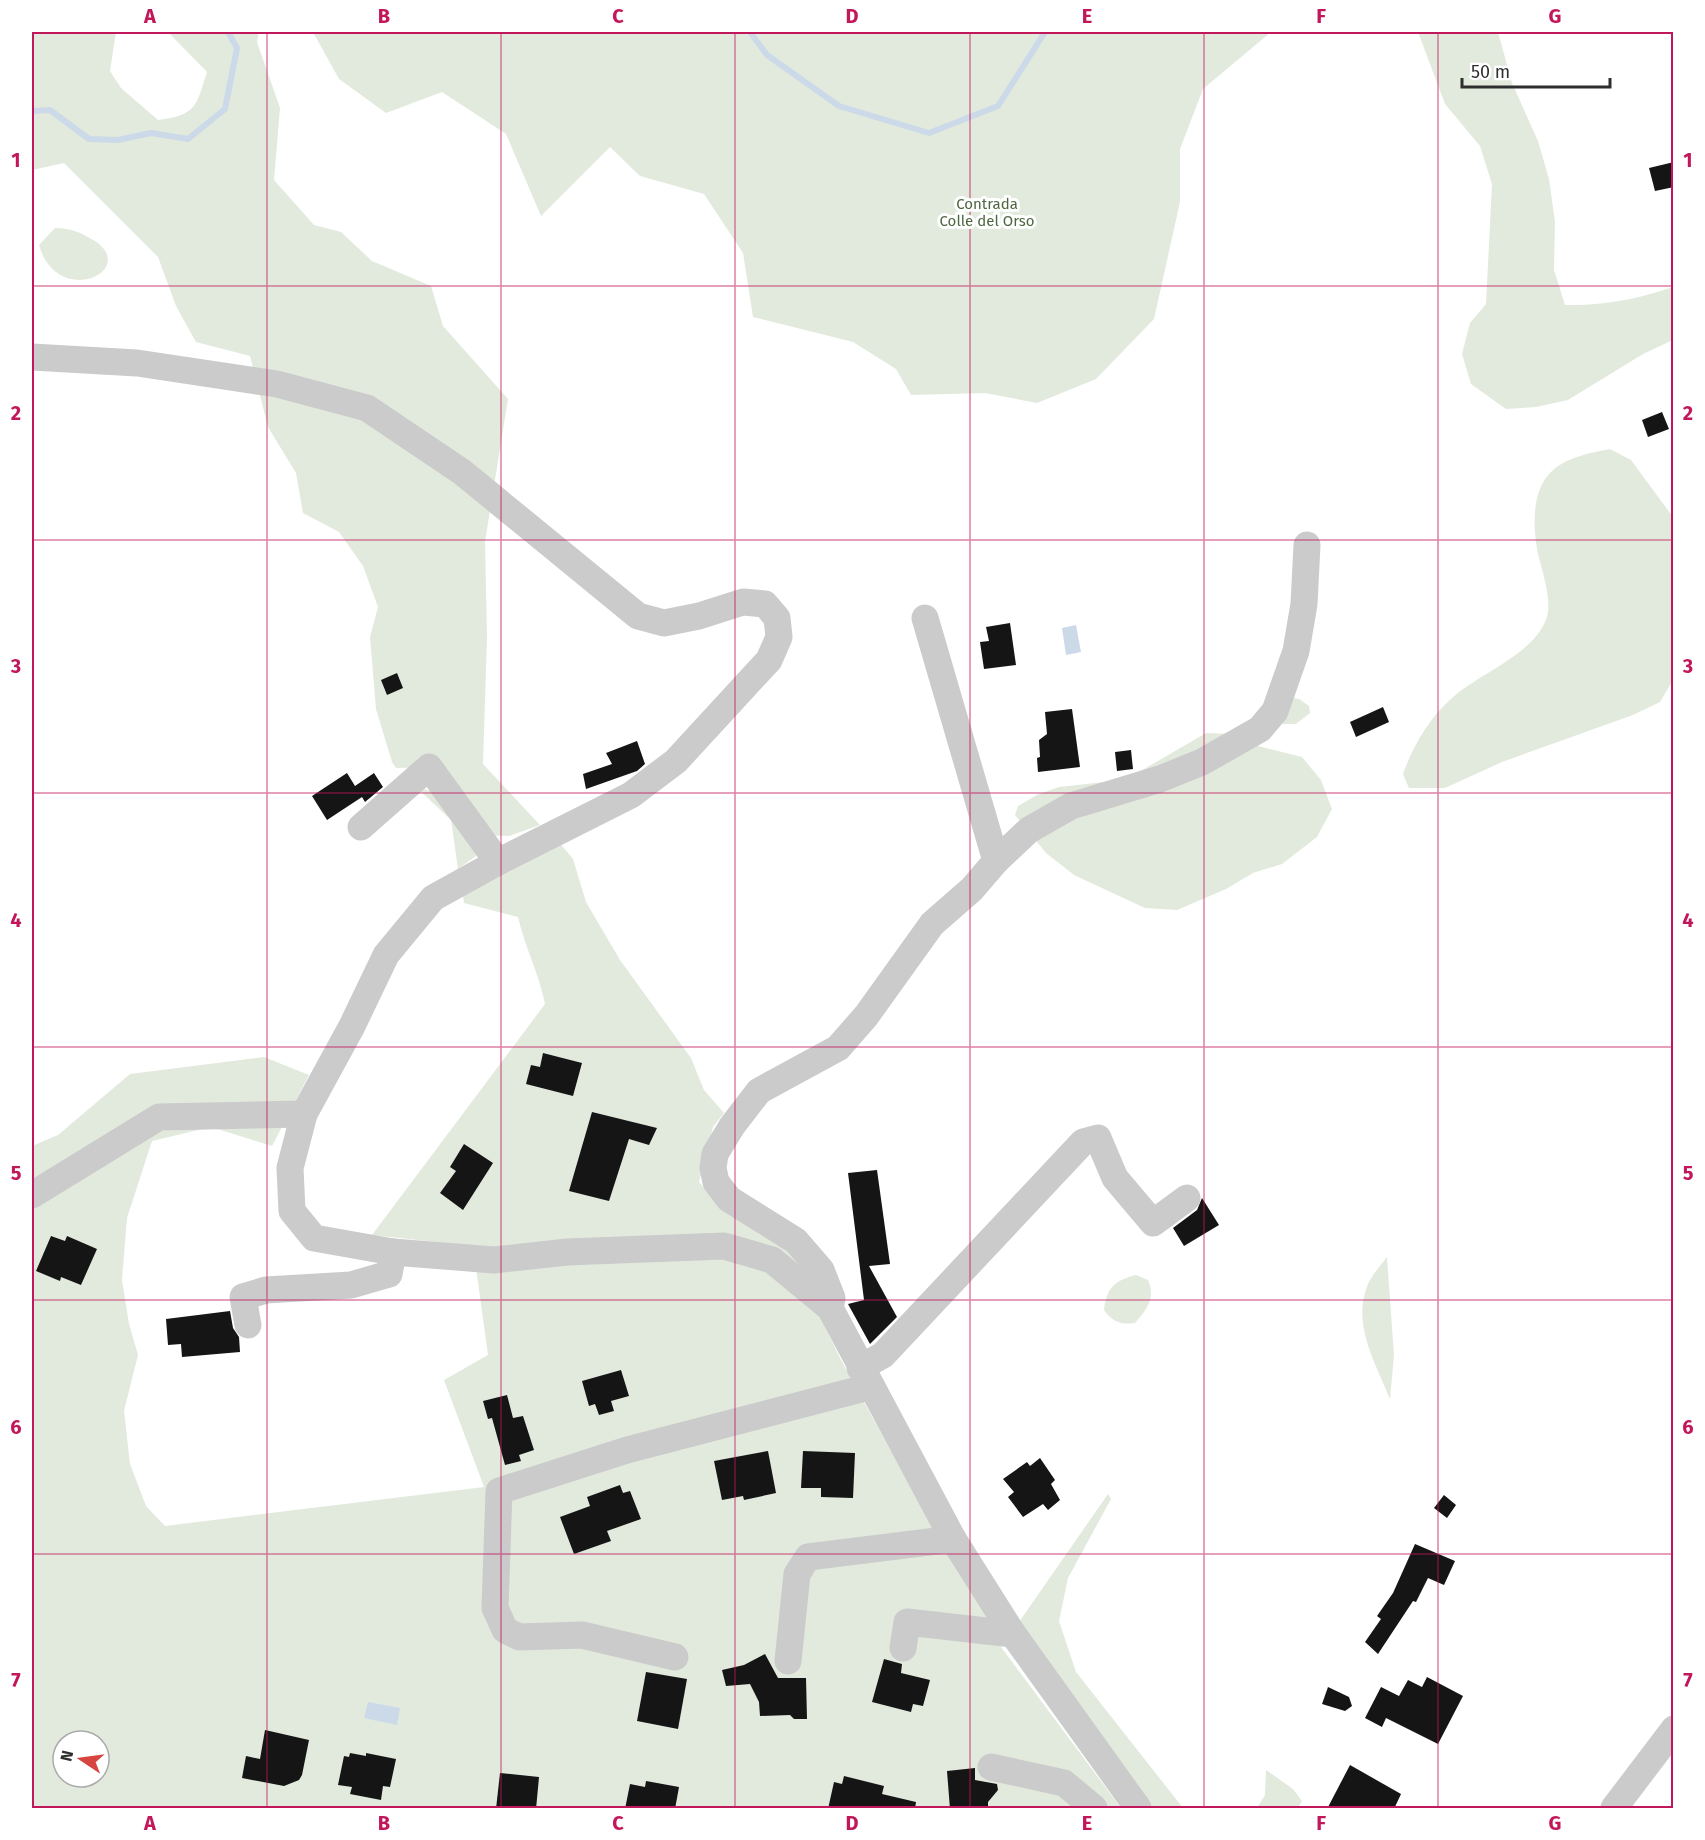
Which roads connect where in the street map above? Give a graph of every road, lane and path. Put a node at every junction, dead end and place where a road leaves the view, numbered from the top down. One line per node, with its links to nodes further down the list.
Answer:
1 (32, 357): 6 (street)
2 (1307, 545): 5 (street)
3 (925, 618): 5 (street)
4 (361, 827): 6 (street)
5 (996, 861): 11 (street)
6 (498, 862): 7 (street)
7 (304, 1114): 8 (street); 10 (street)
8 (32, 1195)
9 (1187, 1198): 13 (street)
10 (393, 1252): 11 (street); 12 (street)
11 (830, 1308): 13 (street)
12 (248, 1325)
13 (865, 1377): 14 (street); 17 (street)
14 (953, 1539): 15 (street); 18 (street)
15 (1013, 1634): 16 (street); 22 (street)
16 (903, 1648)
17 (675, 1657)
18 (788, 1661)
19 (1674, 1729): 23 (street)
20 (991, 1767): 21 (street)
21 (1094, 1809)
22 (1138, 1809)
23 (1614, 1809)

